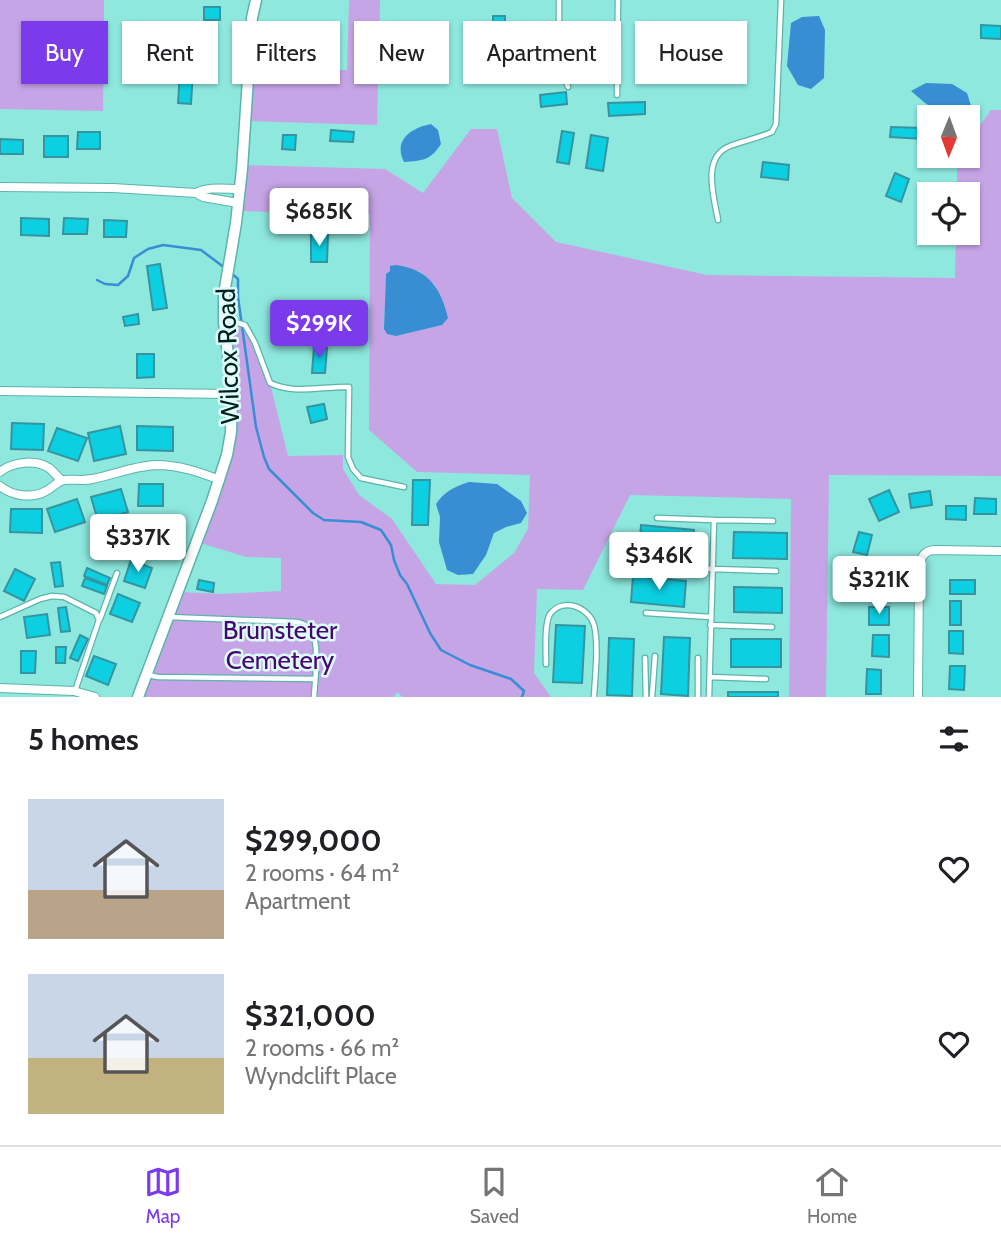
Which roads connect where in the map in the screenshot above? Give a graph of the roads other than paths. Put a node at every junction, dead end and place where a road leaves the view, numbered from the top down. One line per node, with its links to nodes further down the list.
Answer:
1 (256, 0): 8 (street, Wilcox Road)
2 (559, 0): 5 (lane)
3 (618, 0): 6 (lane)
4 (781, 0): 11 (lane)
5 (568, 87)
6 (617, 95)
7 (0, 187): 9 (street)
8 (239, 189): 9 (street); 10 (street, Wilcox Road)
9 (196, 194): 10 (street)
10 (238, 203): 12 (street, Wilcox Road)
11 (718, 220)
12 (224, 318): 14 (street, Wilcox Road); 19 (lane)
13 (0, 391): 14 (street)
14 (231, 394): 17 (street, Wilcox Road)
15 (0, 472): 16 (street)
16 (61, 480): 17 (street); 18 (street)
17 (220, 480): 30 (street, Wilcox Road)
18 (0, 486)
19 (404, 487)
20 (657, 518): 21 (lane)
21 (714, 520): 22 (lane); 25 (lane)
22 (772, 521)
23 (1001, 551): 53 (street)
24 (651, 565): 25 (lane)
25 (712, 569): 26 (lane); 31 (lane)
26 (776, 570)
27 (117, 573): 32 (lane)
28 (646, 613): 31 (lane)
29 (0, 617): 32 (lane)
30 (168, 617): 39 (street, Wilcox Road); 41 (lane)
31 (710, 617): 33 (lane)
32 (99, 620): 44 (lane)
33 (710, 625): 34 (lane); 40 (lane)
34 (772, 627)
35 (655, 656): 50 (lane)
36 (645, 658): 49 (lane)
37 (698, 658): 51 (lane)
38 (546, 664): 48 (lane)
39 (146, 674): 41 (lane); 46 (street, Wilcox Road)
40 (710, 677): 42 (lane); 52 (lane)
41 (315, 679): 47 (lane)
42 (765, 679)
43 (0, 688): 44 (street)
44 (75, 691): 45 (street)
45 (95, 697)
46 (138, 697)
47 (314, 697)
48 (594, 697)
49 (646, 697)
50 (652, 697)
51 (698, 697)
52 (709, 697)
53 (918, 697)

